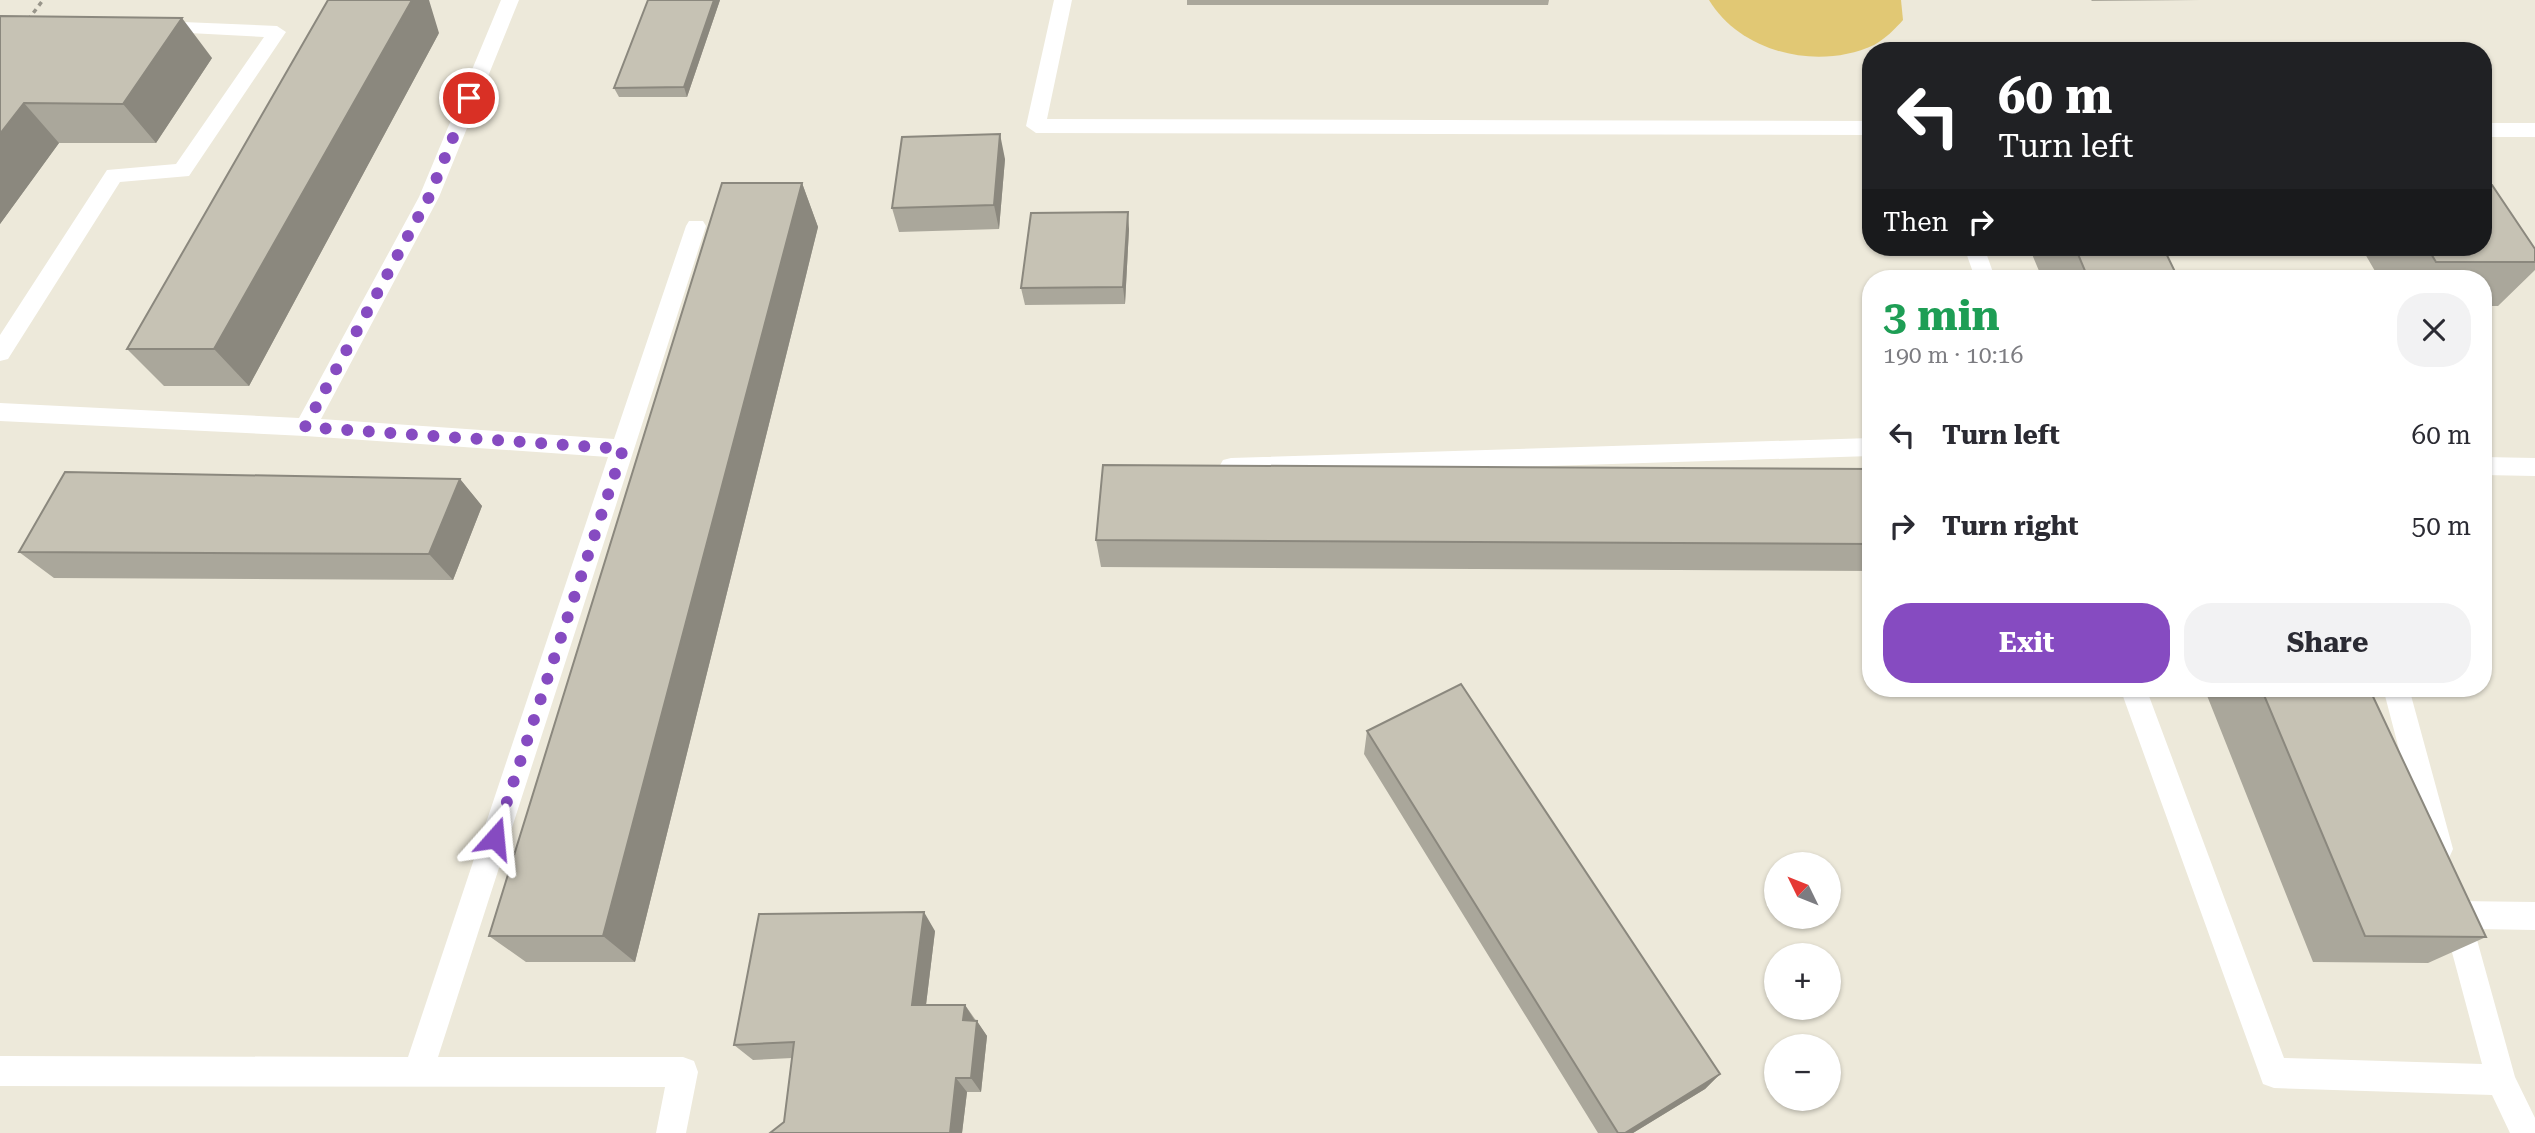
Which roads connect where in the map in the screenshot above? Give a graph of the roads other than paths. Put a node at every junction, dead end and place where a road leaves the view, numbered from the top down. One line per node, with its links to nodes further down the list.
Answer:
1 (510, 0): 10 (lane)
2 (1063, 0): 4 (lane)
3 (139, 26): 8 (lane)
4 (1862, 128)
5 (2492, 130): 6 (lane)
6 (2535, 130)
7 (696, 226): 12 (lane)
8 (0, 353)
9 (0, 412): 10 (lane)
10 (305, 427): 12 (lane)
11 (1862, 447): 15 (lane)
12 (623, 449): 21 (lane)
13 (2492, 466): 14 (lane)
14 (2535, 467)
15 (1204, 468)
16 (2136, 697): 22 (lane)
17 (2398, 697): 18 (lane)
18 (2451, 893): 19 (lane); 22 (lane)
19 (2535, 916)
20 (0, 1071): 21 (lane)
21 (418, 1072): 23 (lane)
22 (2501, 1080): 24 (lane)
23 (671, 1133)
24 (2526, 1133)

